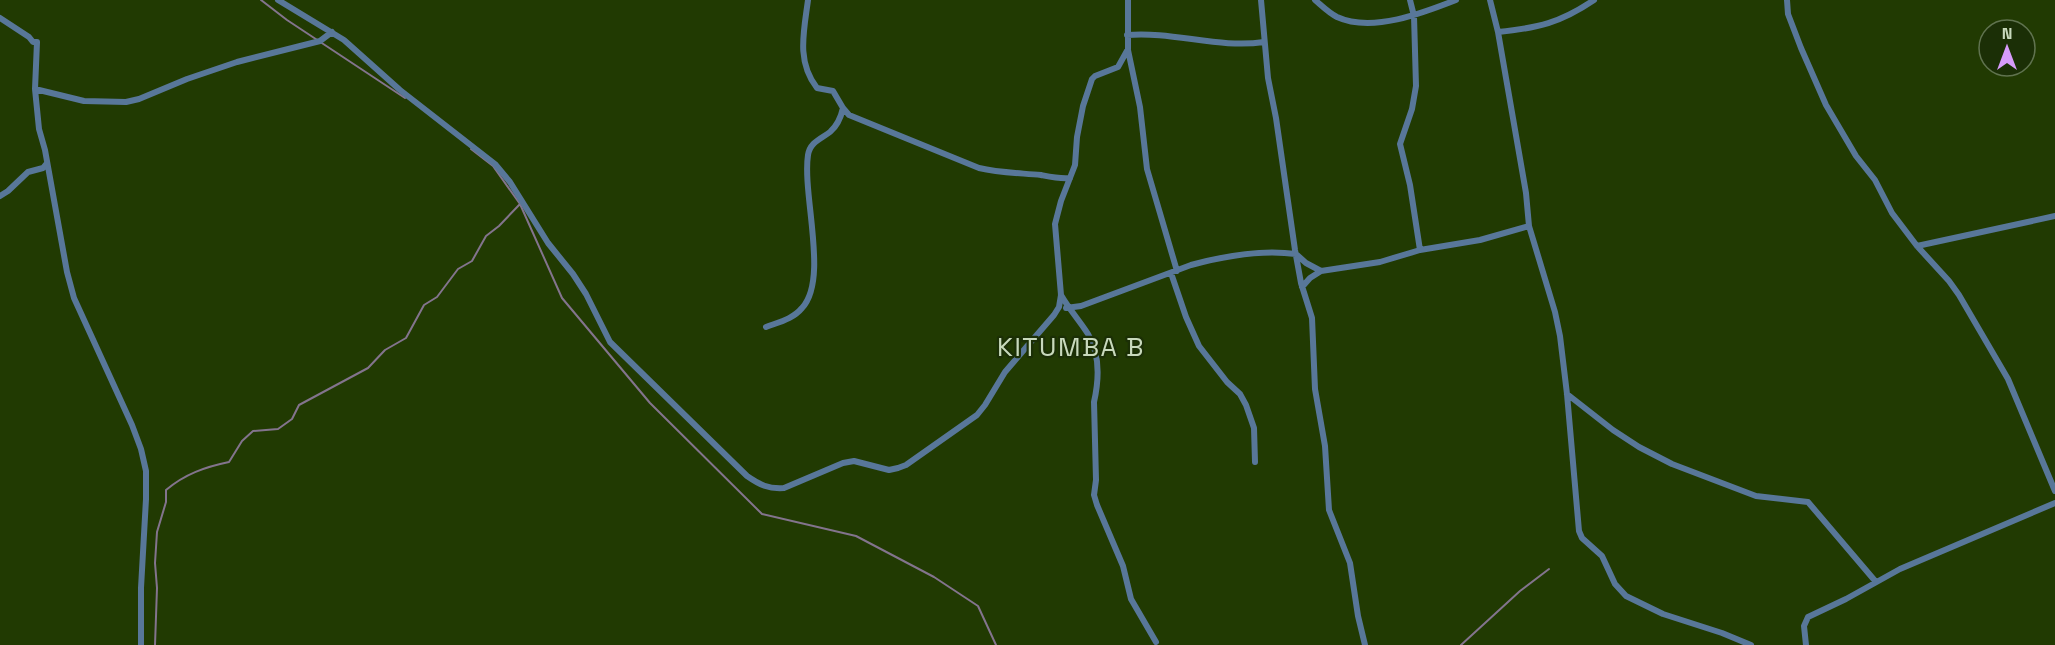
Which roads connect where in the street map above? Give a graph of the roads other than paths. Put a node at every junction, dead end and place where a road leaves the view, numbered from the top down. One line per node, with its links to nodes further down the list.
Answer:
1 (278, 0): 13 (street)
2 (808, 0): 19 (street)
3 (1128, 0): 15 (street)
4 (1261, 0): 16 (street)
5 (1315, 0): 11 (street)
6 (1410, 0): 11 (street)
7 (1456, 0): 11 (street)
8 (1490, 0): 14 (street)
9 (1594, 0): 14 (street)
10 (1787, 0): 25 (street)
11 (1414, 16): 26 (street)
12 (0, 18): 18 (street)
13 (332, 32): 18 (street); 33 (street)
14 (1498, 32): 24 (street)
15 (1127, 35): 16 (street); 17 (street)
16 (1264, 42): 27 (street)
17 (1128, 49): 21 (street); 29 (street)
18 (35, 89): 20 (street)
19 (843, 108): 21 (street); 34 (street)
20 (47, 163): 22 (street); 41 (street)
21 (1070, 178): 31 (street)
22 (0, 196)
23 (2055, 216): 25 (street)
24 (1529, 226): 26 (street); 35 (street)
25 (1917, 246): 37 (street)
26 (1420, 250): 28 (street)
27 (1296, 254): 28 (street); 29 (street); 30 (street)
28 (1321, 271): 30 (street)
29 (1174, 272): 32 (street); 36 (street)
30 (1302, 287): 42 (street)
31 (1061, 295): 32 (street); 33 (street)
32 (1068, 307): 33 (street); 40 (street)
33 (1057, 312)
34 (766, 327)
35 (1568, 394): 39 (street); 43 (street)
36 (1255, 462)
37 (2055, 491)
38 (2055, 503): 39 (street)
39 (1876, 582): 44 (street)
40 (1156, 642)
41 (141, 645)
42 (1365, 645)
43 (1751, 645)
44 (1806, 645)

